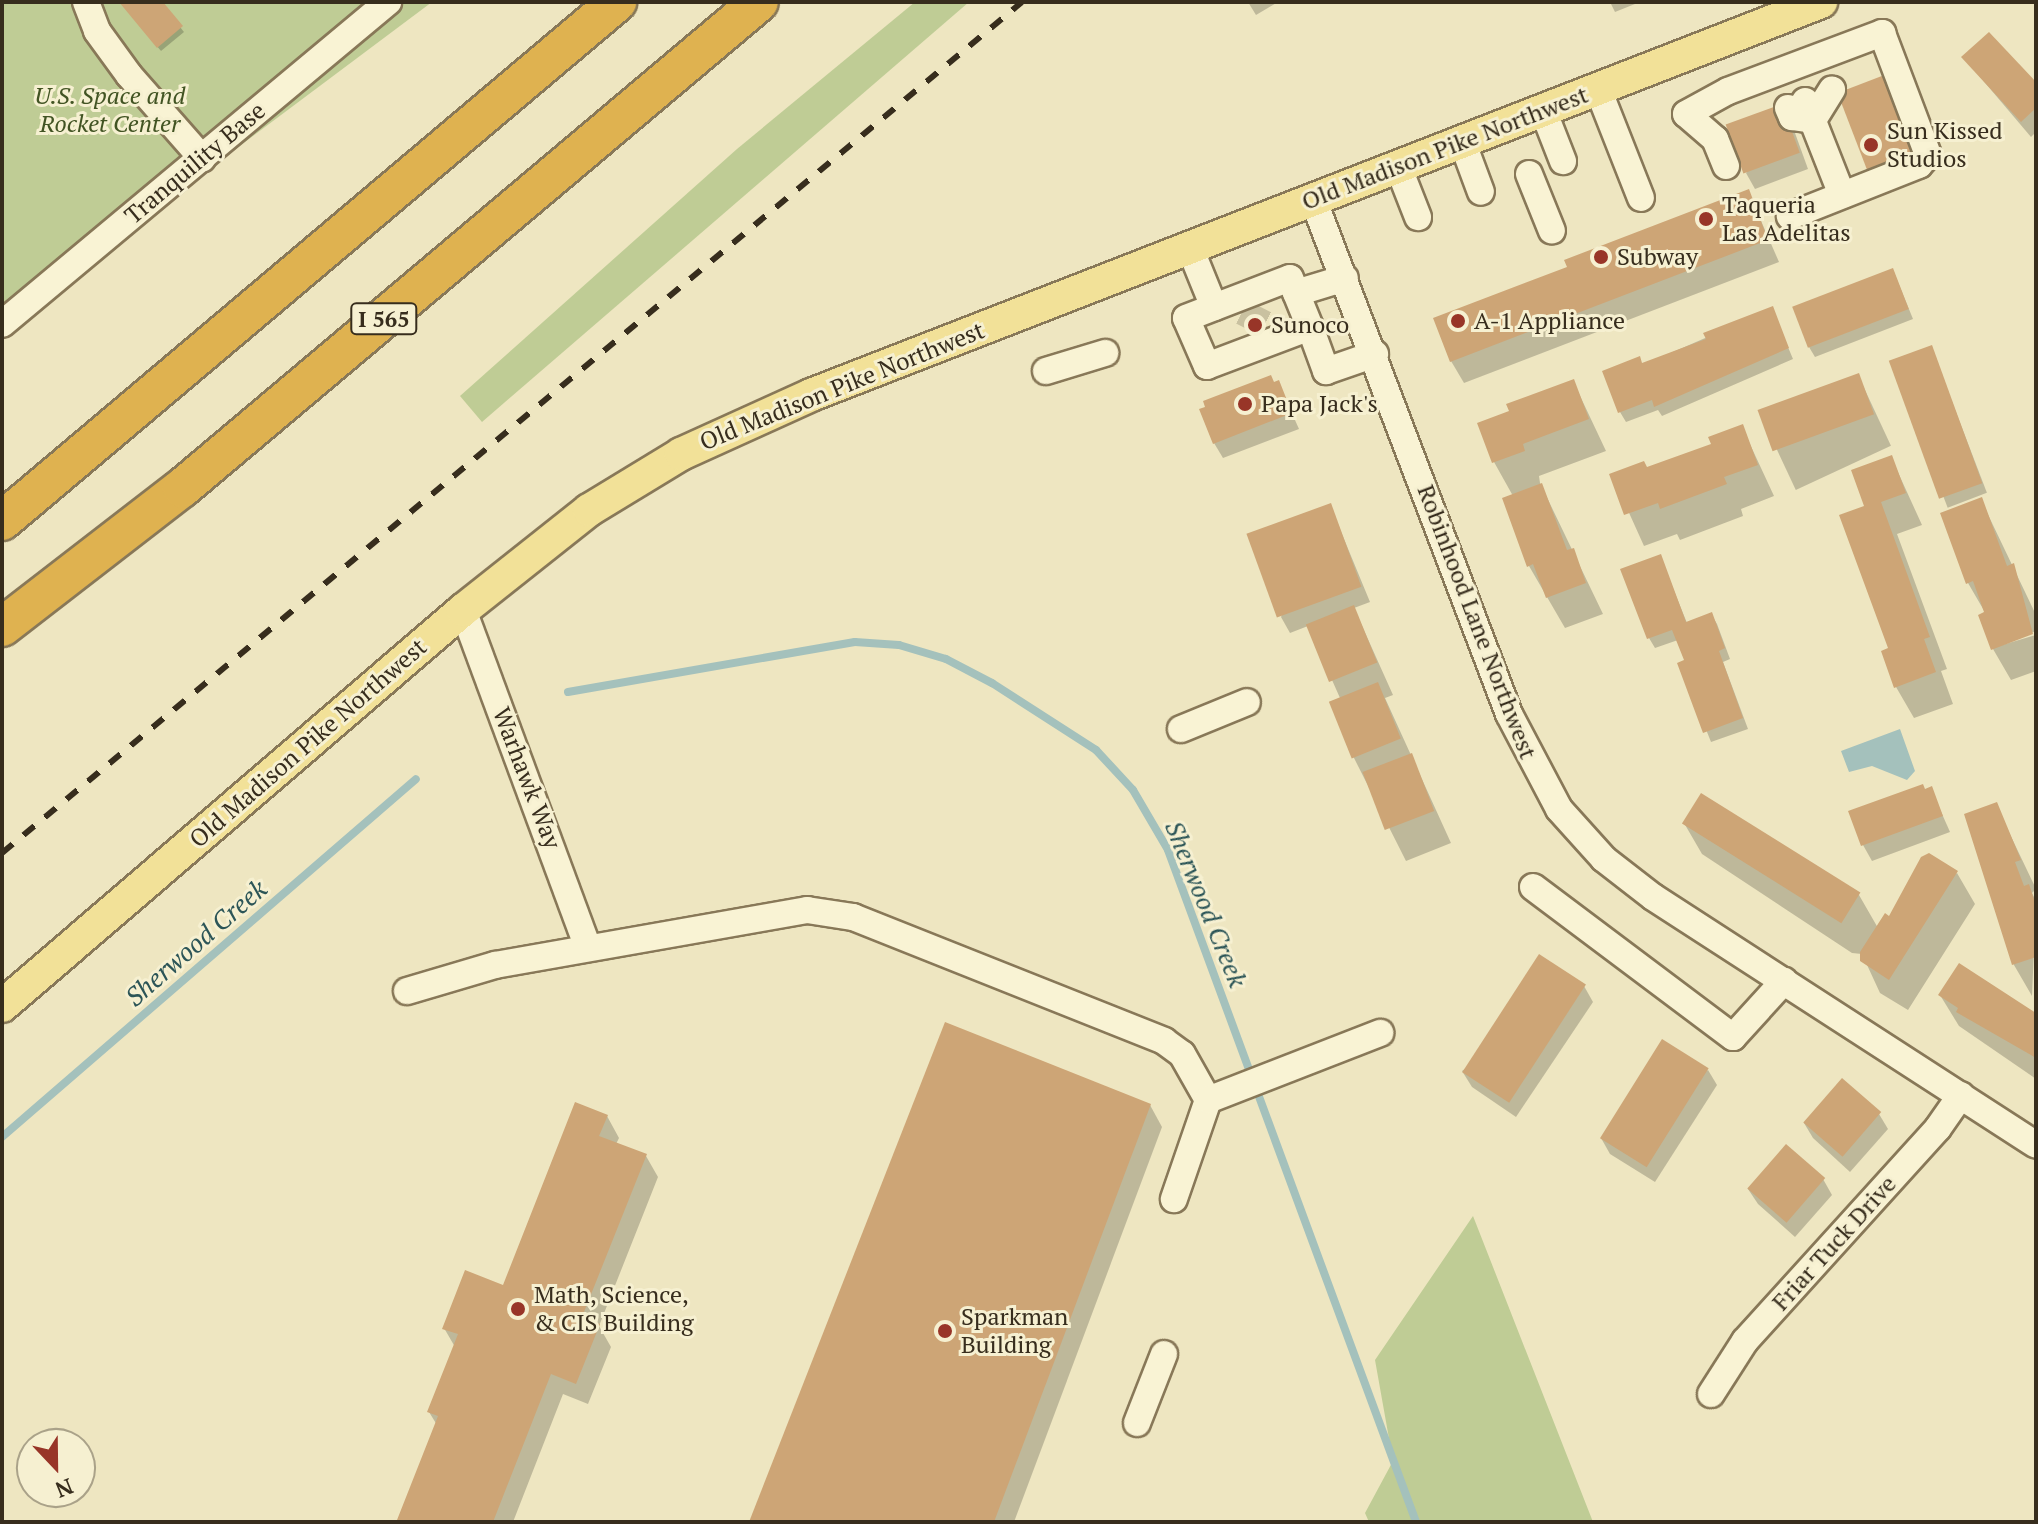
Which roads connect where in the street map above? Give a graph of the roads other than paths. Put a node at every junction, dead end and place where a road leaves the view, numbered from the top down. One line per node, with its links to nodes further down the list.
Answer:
1 (86, 2): 10 (street)
2 (388, 2): 10 (street, Tranquility Base)
3 (617, 2): 31 (highway)
4 (759, 2): 33 (highway, I 565)
5 (1821, 2): 6 (main road, Old Madison Pike Northwest)
6 (1598, 89): 8 (main road, Old Madison Pike Northwest); 17 (street)
7 (1832, 90): 16 (street)
8 (1543, 110): 9 (main road, Old Madison Pike Northwest); 11 (street)
9 (1462, 141): 12 (main road, Old Madison Pike Northwest); 15 (street)
10 (202, 158): 26 (street, Tranquility Base)
11 (1563, 161)
12 (1398, 166): 18 (main road, Old Madison Pike Northwest); 20 (street)
13 (1726, 166): 16 (street)
14 (1529, 174): 21 (street)
15 (1481, 192)
16 (1842, 195): 19 (street)
17 (1641, 198)
18 (1313, 199): 22 (main road, Old Madison Pike Northwest); 23 (street, Robinhood Lane Northwest)
19 (1790, 216)
20 (1418, 217)
21 (1552, 231)
22 (1190, 248): 25 (street); 32 (main road, Old Madison Pike Northwest)
23 (1345, 278): 24 (street); 29 (street, Robinhood Lane Northwest)
24 (1296, 293): 25 (street); 27 (street)
25 (1226, 308): 27 (street)
26 (2, 324)
27 (1291, 330): 29 (street)
28 (1105, 353): 30 (street)
29 (1375, 354): 38 (street, Robinhood Lane Northwest)
30 (1046, 371)
31 (2, 521)
32 (463, 610): 37 (street, Warhawk Way); 40 (main road, Old Madison Pike Northwest)
33 (2, 627)
34 (1247, 702): 35 (street)
35 (1181, 729)
36 (1533, 887): 38 (street)
37 (588, 948): 39 (street); 43 (street)
38 (1784, 981): 42 (street, Robinhood Lane Northwest)
39 (407, 991)
40 (2, 1006)
41 (1380, 1033): 43 (street)
42 (1961, 1095): 44 (street, Robinhood Lane Northwest); 47 (street, Friar Tuck Drive)
43 (1219, 1096): 45 (street)
44 (2036, 1145)
45 (1174, 1199)
46 (1164, 1354): 48 (street)
47 (1711, 1394)
48 (1137, 1423)

